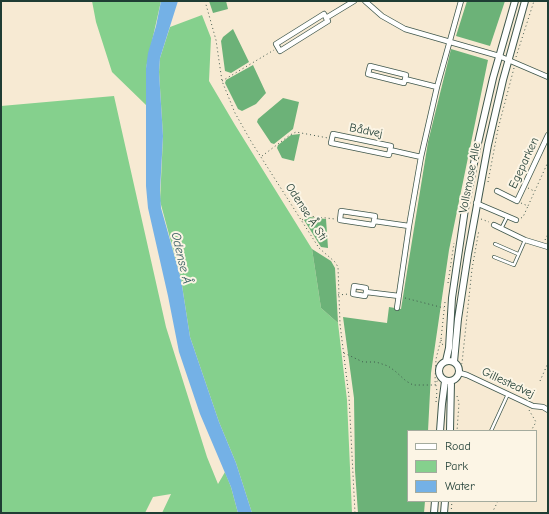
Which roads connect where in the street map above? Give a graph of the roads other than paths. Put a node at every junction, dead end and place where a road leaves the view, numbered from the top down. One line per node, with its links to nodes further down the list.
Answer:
1 (354, 1): 6 (street)
2 (365, 1): 7 (street)
3 (461, 1): 7 (street)
4 (515, 1): 8 (street, Vollsmose Alle)
5 (525, 1): 9 (street, Vollsmose Alle)
6 (326, 18): 6 (street)
7 (449, 42): 8 (street); 12 (street)
8 (499, 56): 9 (street); 32 (street, Vollsmose Alle)
9 (512, 61): 10 (street); 17 (street, Vollsmose Alle)
10 (548, 77)
11 (405, 79): 11 (street); 12 (street)
12 (437, 87): 15 (street)
13 (548, 135): 16 (street, Egeparken)
14 (390, 150): 14 (street, Bådvej); 15 (street, Bådvej)
15 (421, 157): 22 (street)
16 (497, 191)
17 (476, 203): 18 (street); 33 (street, Vollsmose Alle)
18 (507, 217): 19 (street); 23 (lane)
19 (516, 220)
20 (374, 221): 20 (street); 22 (street)
21 (494, 225): 23 (street)
22 (409, 226): 30 (street)
23 (501, 229): 24 (street)
24 (525, 240): 26 (street); 27 (lane)
25 (495, 244): 27 (lane)
26 (546, 246)
27 (518, 254): 28 (lane)
28 (494, 257)
29 (366, 292): 29 (street); 30 (street)
30 (399, 296): 31 (street)
31 (397, 308)
32 (446, 361): 33 (street); 35 (street)
33 (454, 362): 34 (street)
34 (460, 371): 35 (street); 36 (street, Gillestedvej)
35 (445, 380): 38 (street); 39 (street)
36 (508, 394): 37 (street, Gillestedvej); 40 (lane)
37 (548, 410)
38 (440, 430)
39 (450, 430)
40 (491, 430)
41 (435, 502): 43 (street)
42 (445, 502): 44 (street)
43 (434, 513)
44 (444, 513)

